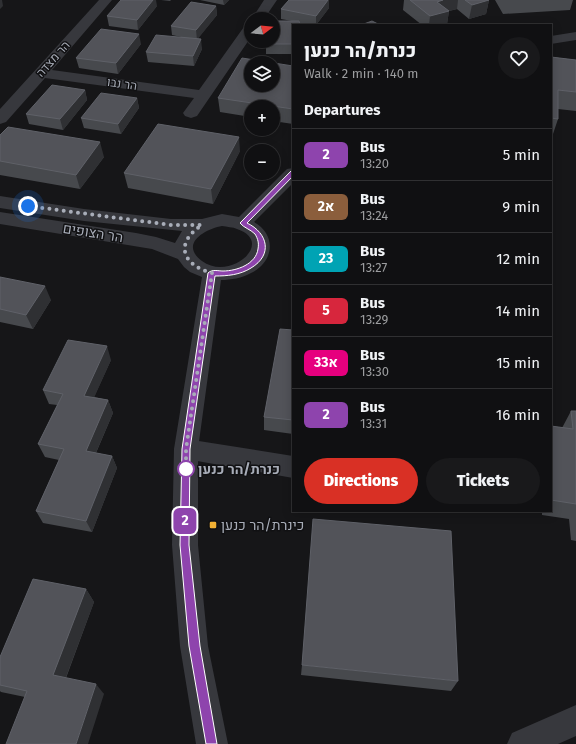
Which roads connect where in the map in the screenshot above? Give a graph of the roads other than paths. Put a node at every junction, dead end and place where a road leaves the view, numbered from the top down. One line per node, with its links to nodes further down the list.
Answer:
1 (106, 0): 7 (street, הר מצדה)
2 (271, 0): 3 (street)
3 (262, 12)
4 (576, 36): 6 (street)
5 (244, 37): 8 (street)
6 (552, 40)
7 (41, 73): 8 (street, הר נבו); 10 (street, הר מצדה)
8 (203, 95): 9 (street)
9 (191, 113)
10 (0, 119)
11 (292, 174): 14 (street)
12 (0, 202): 15 (street, הר הצופים)
13 (0, 218): 16 (street, הר הצופים)
14 (243, 223): 15 (street); 17 (street)
15 (202, 225): 16 (street)
16 (185, 254): 17 (street)
17 (212, 273): 18 (street)
18 (186, 449): 19 (street); 21 (street)
19 (292, 467)
20 (576, 720): 22 (street)
21 (212, 744)
22 (524, 744)

